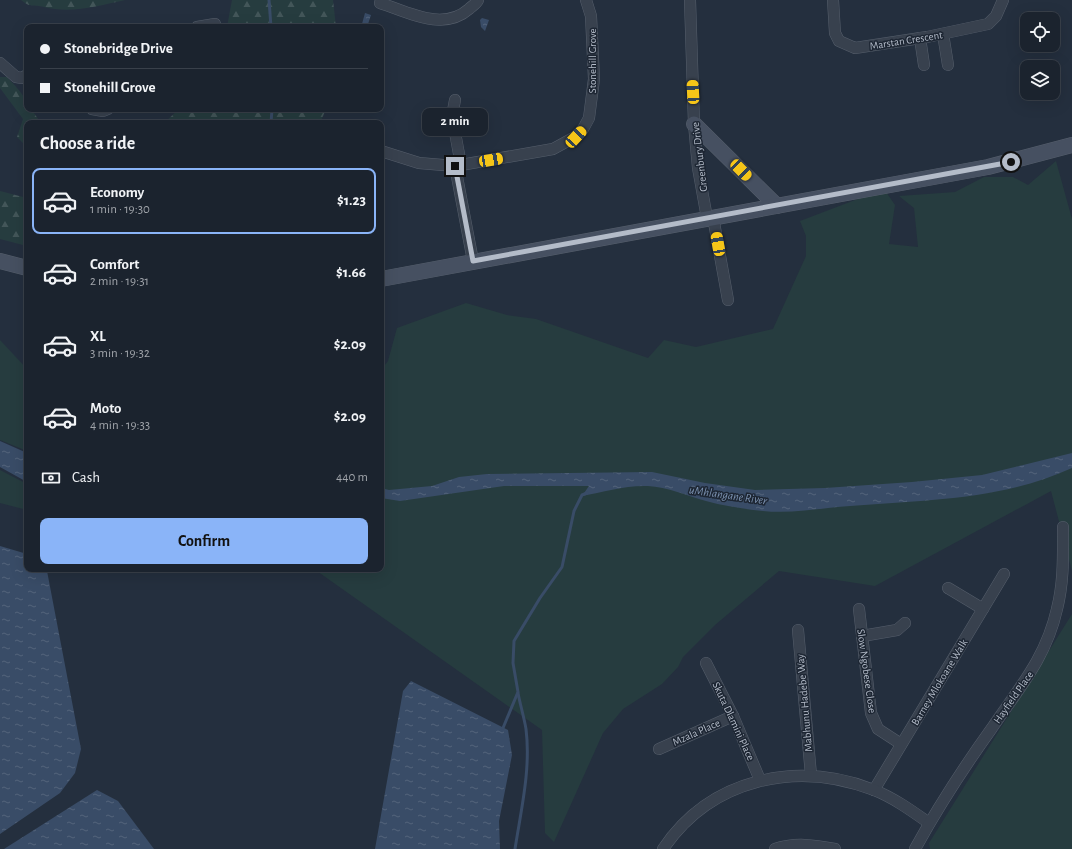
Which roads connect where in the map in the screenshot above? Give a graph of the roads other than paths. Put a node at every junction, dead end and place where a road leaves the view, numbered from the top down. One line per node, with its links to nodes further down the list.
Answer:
1 (478, 0): 6 (street)
2 (586, 0): 17 (street, Stonehill Grove)
3 (690, 0): 14 (street, Greenbury Drive)
4 (833, 0): 8 (street, Marstan Crescent)
5 (1003, 0): 7 (street, Marstan Crescent)
6 (380, 3)
7 (943, 34): 8 (street, Marstan Crescent); 11 (street)
8 (920, 38): 10 (street)
9 (0, 63): 12 (street)
10 (924, 65)
11 (948, 65)
12 (24, 77)
13 (455, 100): 17 (street)
14 (694, 124): 18 (street); 19 (street, Greenbury Drive)
15 (1072, 145): 18 (street)
16 (384, 152): 17 (street, Stonehill Grove)
17 (458, 166): 21 (street)
18 (777, 206): 19 (street)
19 (710, 218): 21 (street); 24 (street, Greenbury Drive)
20 (0, 261): 22 (street)
21 (473, 261): 23 (street)
22 (24, 267)
23 (384, 278)
24 (728, 300)
25 (1063, 527): 40 (street, Hayfield Place)
26 (1004, 574): 29 (street, Barney Mlokoane Walk)
27 (948, 588): 29 (street)
28 (859, 609): 32 (street, Slow Ngobese Close)
29 (983, 609): 35 (street, Barney Mlokoane Walk)
30 (905, 623): 32 (street)
31 (798, 630): 37 (street, Mabhunu Hadebe Way)
32 (862, 636): 35 (street, Slow Ngobese Close)
33 (706, 663): 34 (street, Skuta Dlamini Place)
34 (733, 716): 36 (street, Mzala Place); 38 (street, Skuta Dlamini Place)
35 (901, 744): 39 (street, Barney Mlokoane Walk)
36 (659, 748)
37 (810, 775): 38 (street); 39 (street)
38 (760, 780): 42 (street)
39 (874, 790): 40 (street)
40 (929, 823): 45 (street, Hayfield Place)
41 (800, 847): 43 (street); 44 (street)
42 (663, 849)
43 (775, 849)
44 (835, 849)
45 (915, 849)

